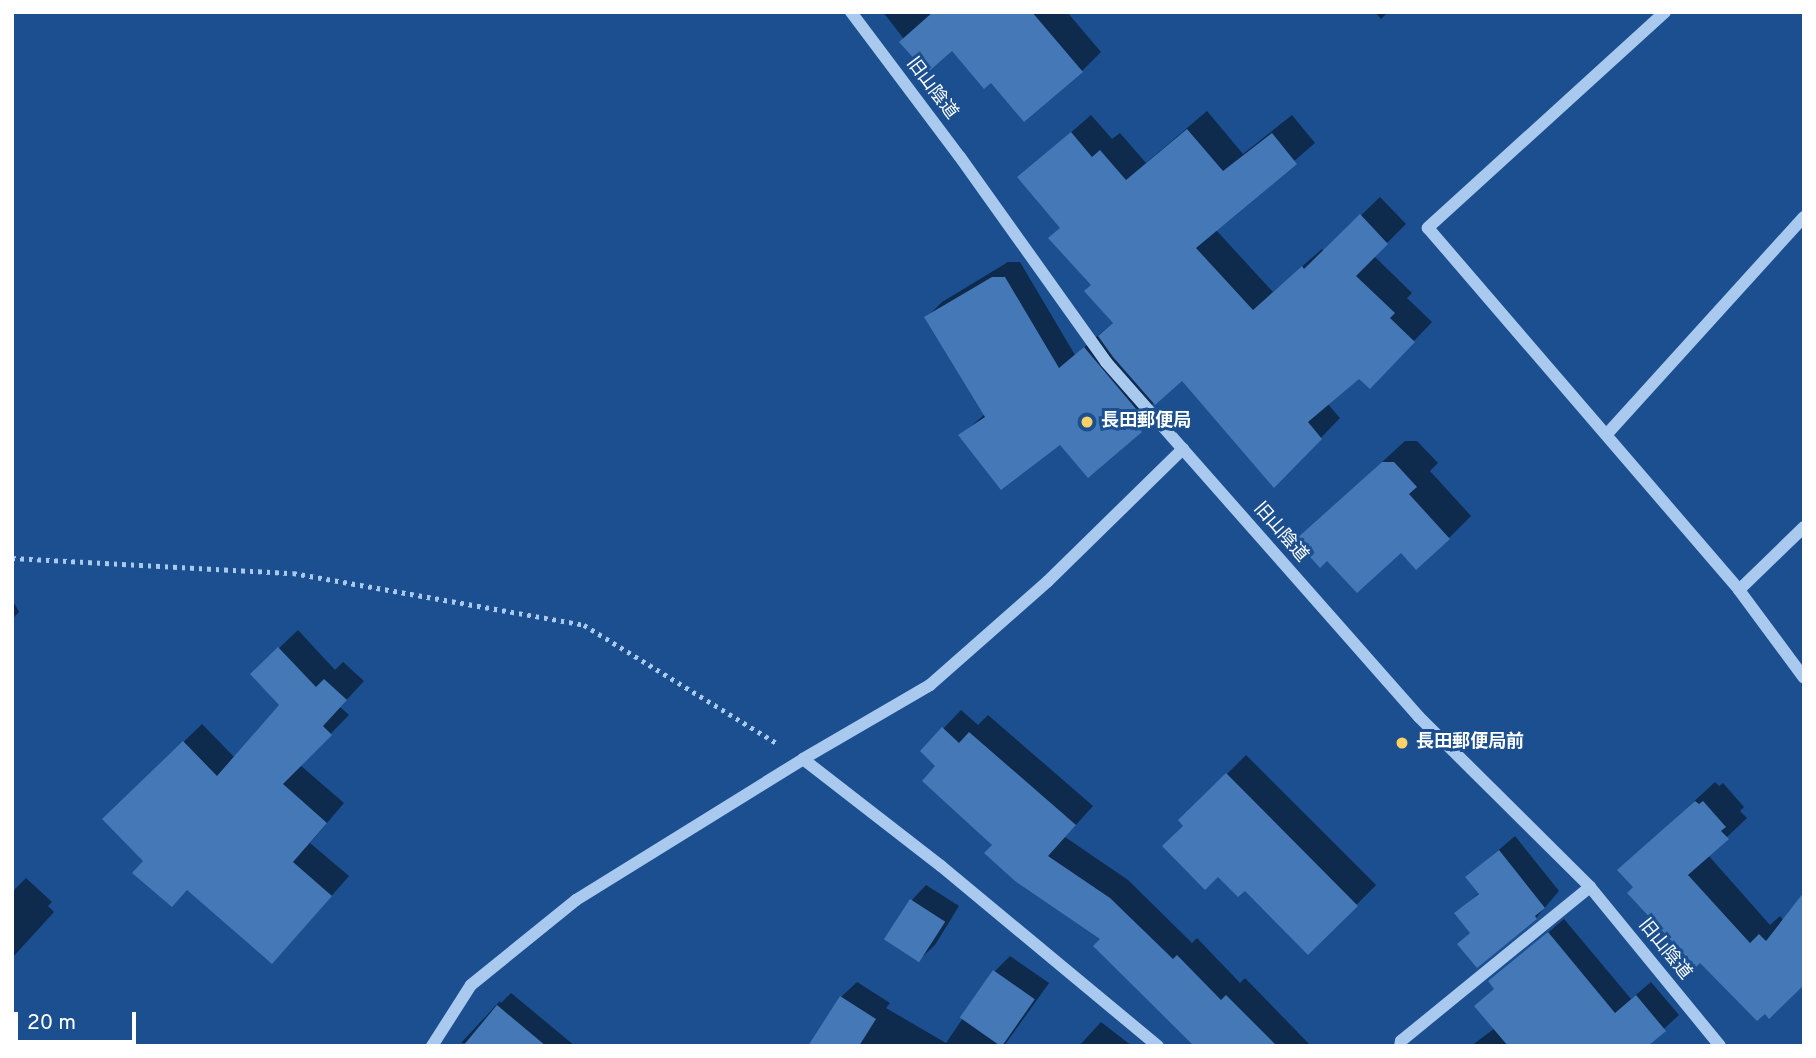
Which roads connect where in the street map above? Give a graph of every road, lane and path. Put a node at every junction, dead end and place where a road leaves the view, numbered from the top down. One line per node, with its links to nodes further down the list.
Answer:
1 (851, 12): 5 (street, 旧山陰道)
2 (1665, 12): 4 (street)
3 (1804, 217): 4 (street)
4 (1607, 434): 8 (street)
5 (1183, 449): 10 (street); 11 (street, 旧山陰道)
6 (1804, 527): 8 (street)
7 (12, 558): 10 (path)
8 (1739, 590): 9 (street)
9 (1804, 678)
10 (803, 759): 12 (street); 13 (street)
11 (1590, 887): 14 (street); 15 (street, 旧山陰道)
12 (432, 1046)
13 (1158, 1046)
14 (1400, 1046)
15 (1720, 1046)

